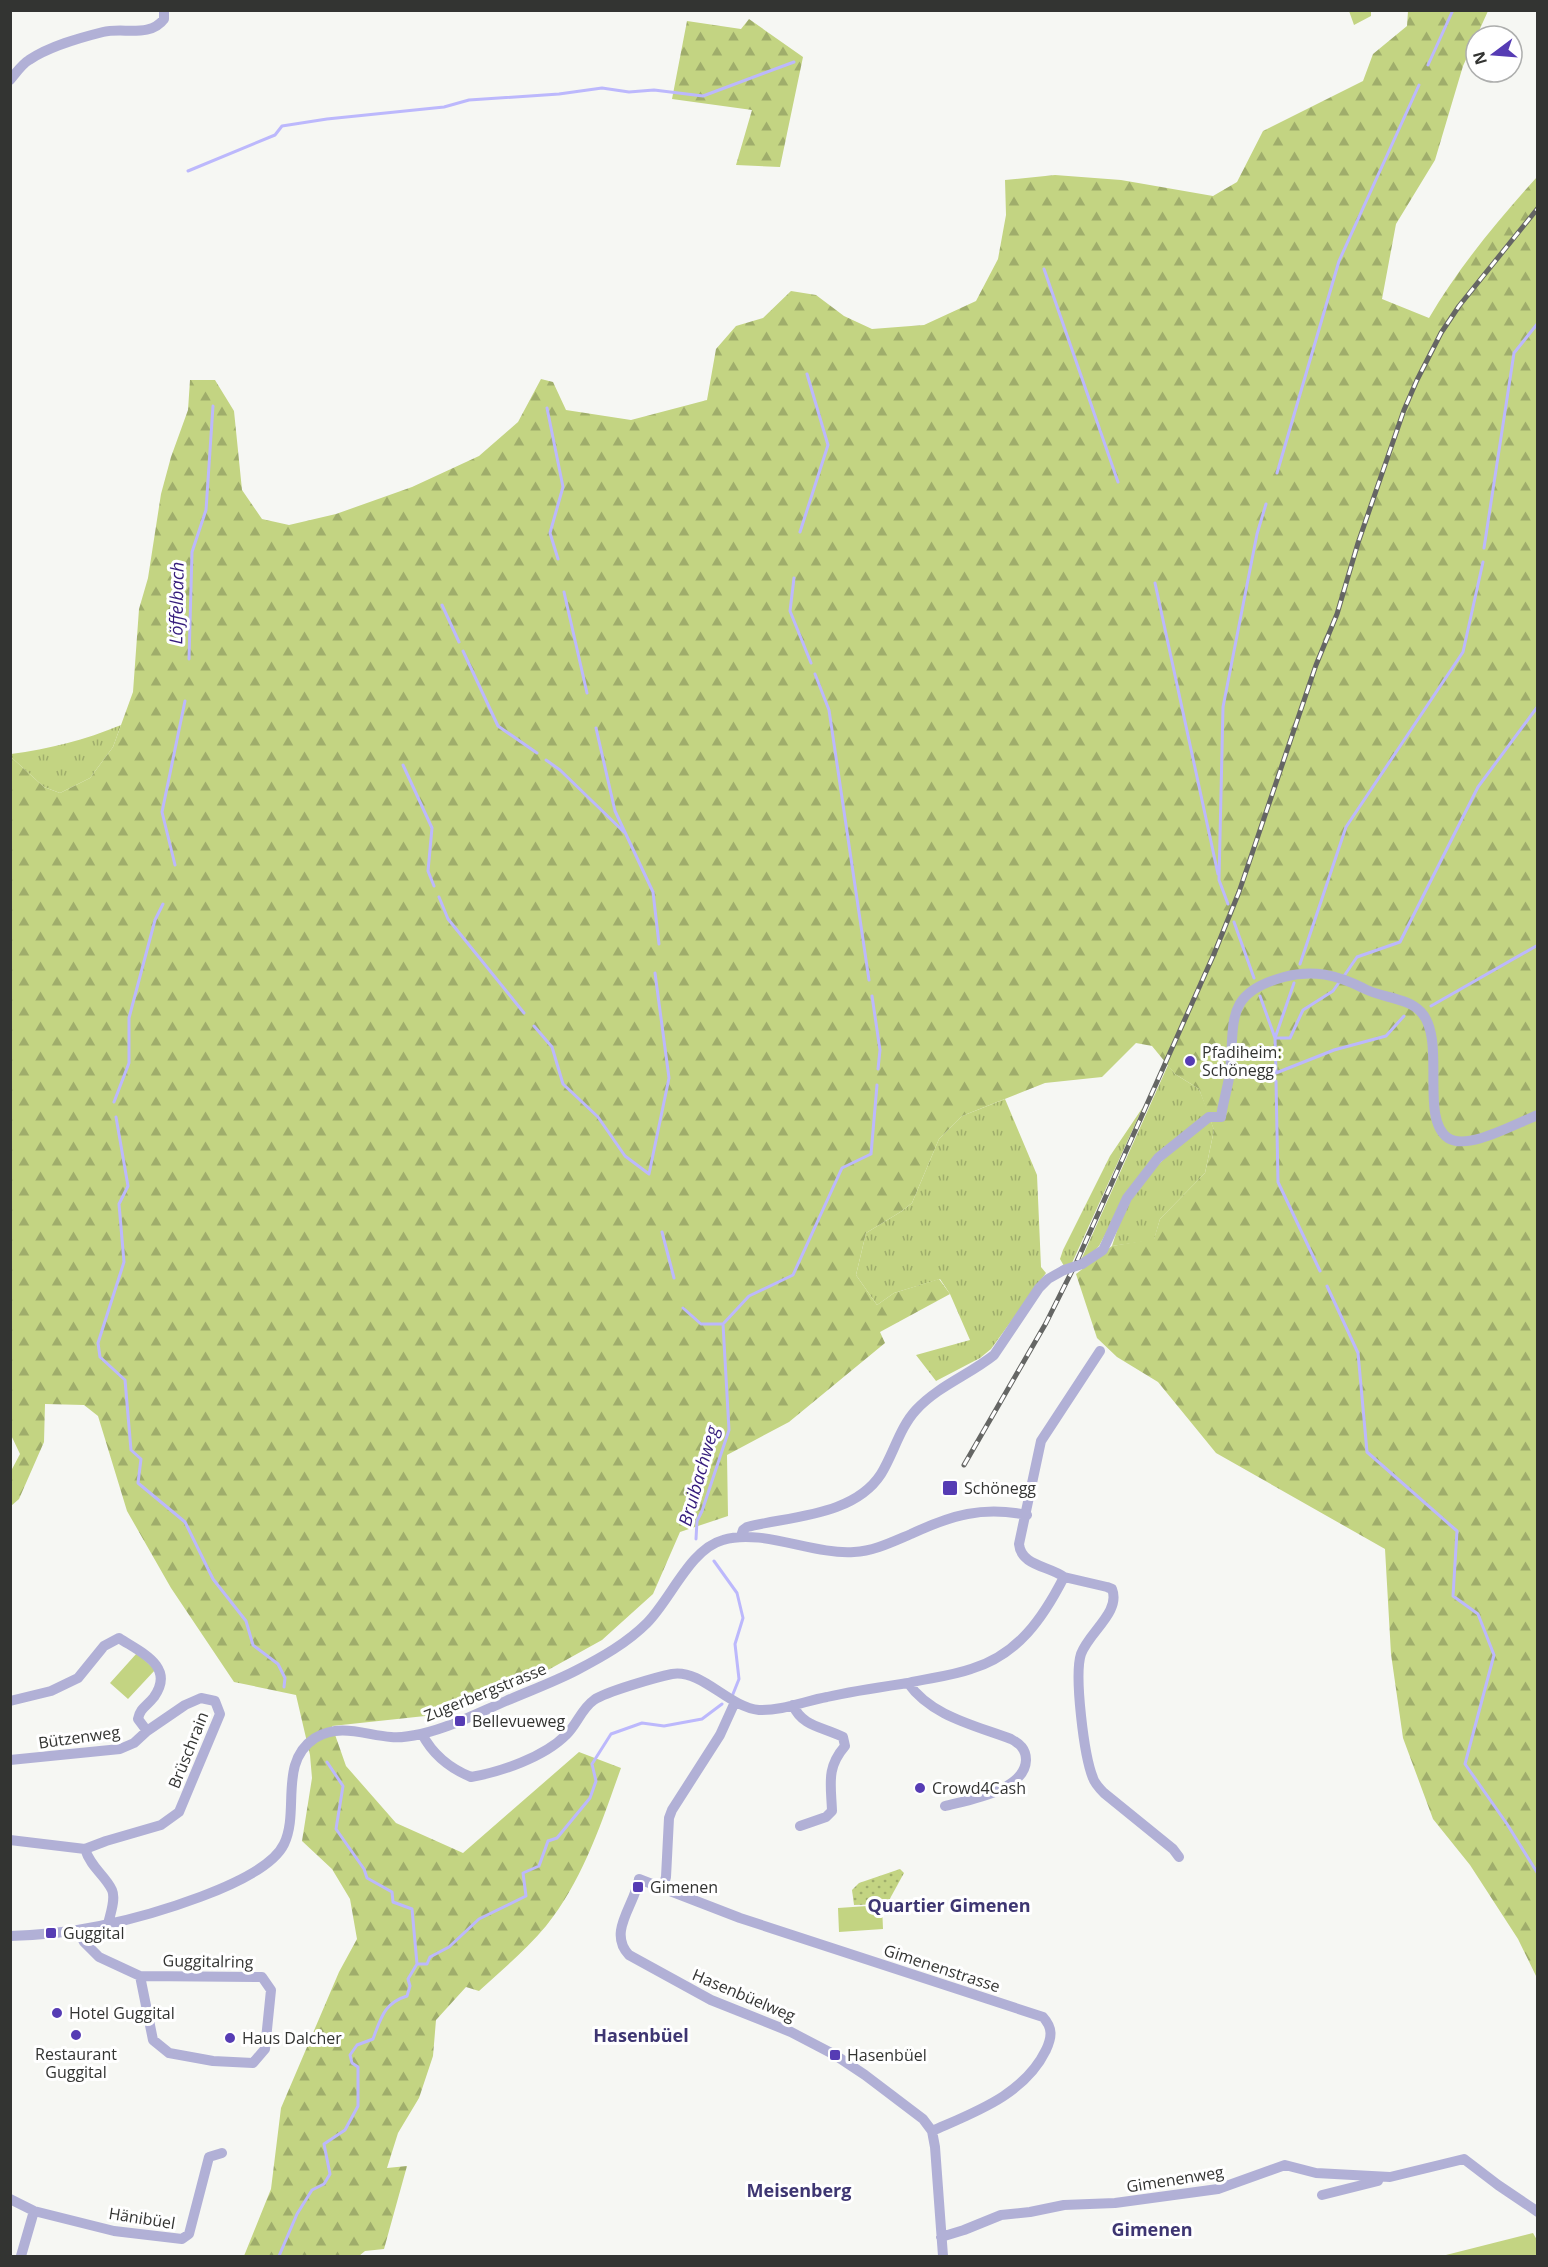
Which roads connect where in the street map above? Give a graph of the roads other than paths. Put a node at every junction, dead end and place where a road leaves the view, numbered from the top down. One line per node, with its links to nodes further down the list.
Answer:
1 (164, 10): 2 (street)
2 (10, 80)
3 (1538, 1114): 6 (street, bridge)
4 (1100, 1352): 5 (street)
5 (1027, 1515): 6 (street); 7 (street)
6 (741, 1536): 13 (street, Zugerbergstrasse)
7 (1064, 1577): 8 (street); 19 (street)
8 (908, 1683): 11 (street); 15 (street)
9 (10, 1701): 12 (street)
10 (735, 1702): 11 (street); 13 (street); 20 (street)
11 (793, 1705): 16 (street)
12 (147, 1731): 14 (street, Bützenweg); 18 (street, Brüschrain)
13 (422, 1734): 21 (street, Zugerbergstrasse)
14 (10, 1760)
15 (945, 1806)
16 (800, 1826)
17 (10, 1840): 18 (street)
18 (85, 1850): 21 (street)
19 (1179, 1857)
20 (663, 1887): 25 (street, Hasenbüelweg); 25 (street, Gimenenstrasse)
21 (108, 1924): 22 (street, Zugerbergstrasse)
22 (78, 1930): 23 (street, Zugerbergstrasse); 24 (street, Guggitalring)
23 (10, 1936)
24 (141, 1976): 24 (street, Guggitalring)
25 (932, 2131): 32 (street)
26 (222, 2153): 30 (street, Hänibüel)
27 (1390, 2177): 28 (street); 31 (street, Gimenenweg); 32 (street, Gimenenweg)
28 (1323, 2195)
29 (10, 2199): 30 (street, Hänibüel)
30 (34, 2211): 33 (street)
31 (1538, 2212)
32 (941, 2237): 34 (street)
33 (21, 2256)
34 (943, 2256)

